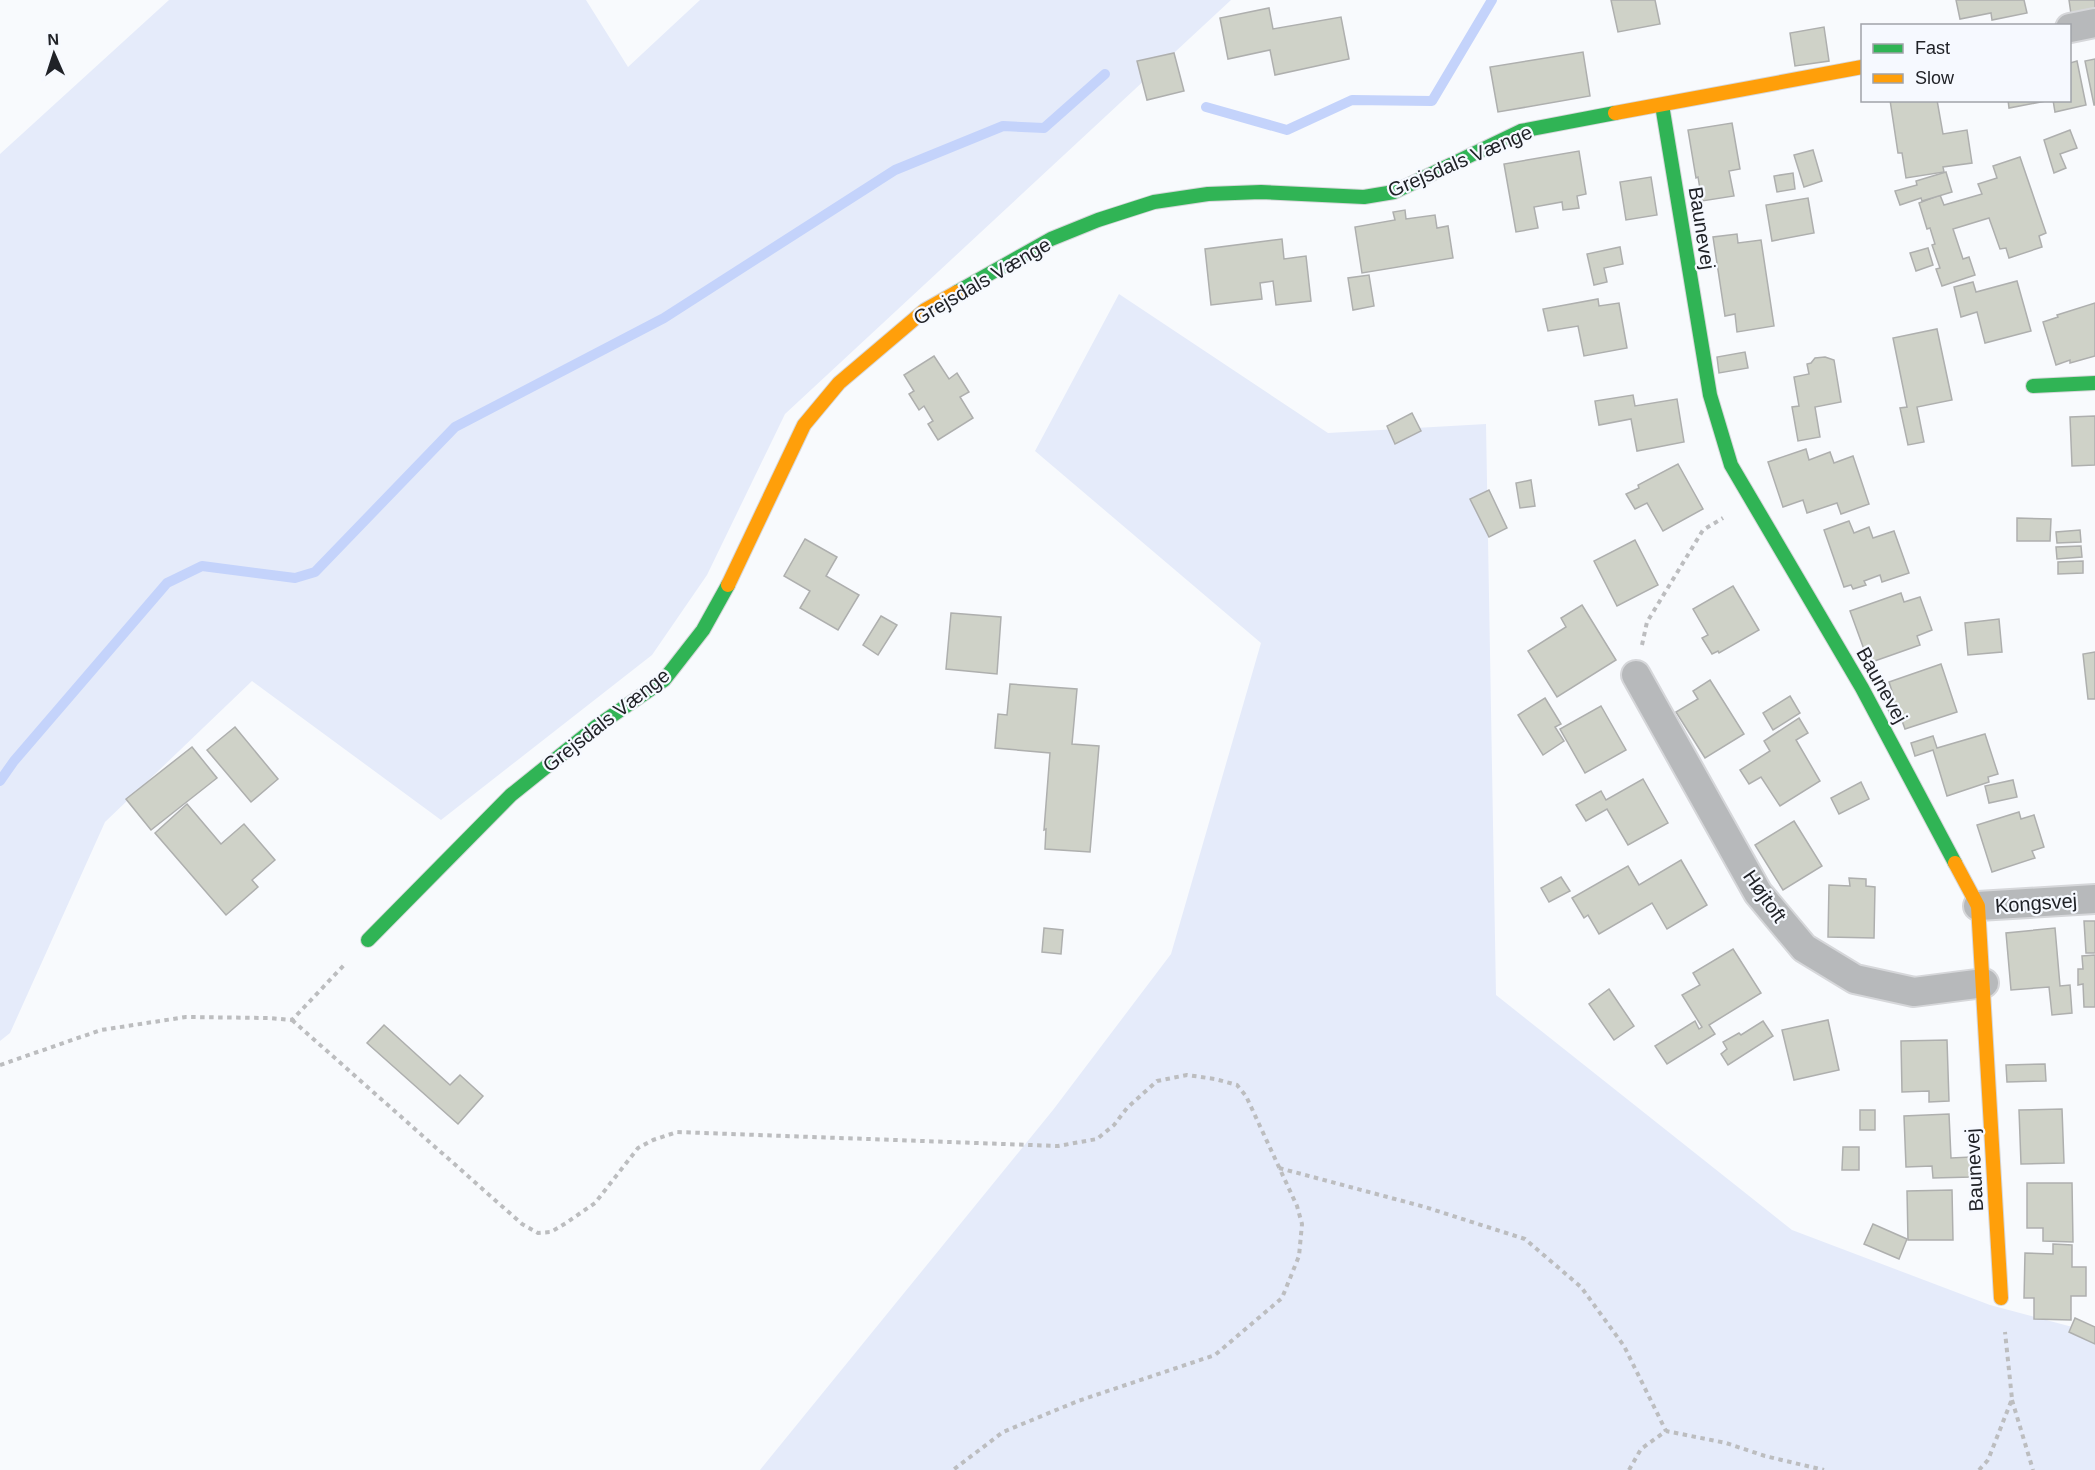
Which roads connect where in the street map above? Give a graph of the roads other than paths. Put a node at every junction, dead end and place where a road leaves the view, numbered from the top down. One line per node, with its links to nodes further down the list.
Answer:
1 (2095, 23): 2 (street)
2 (2071, 28)
3 (1861, 67): 4 (street, Grejsdals Vænge)
4 (1662, 105): 9 (street, Baunevej); 10 (street, Grejsdals Vænge)
5 (2095, 382): 6 (street)
6 (2033, 386)
7 (1636, 675): 11 (street, Højtoft)
8 (2095, 899): 9 (street, Kongsvej)
9 (1978, 906): 11 (street, Baunevej)
10 (368, 940)
11 (1984, 983): 12 (street, Baunevej)
12 (2001, 1298)

